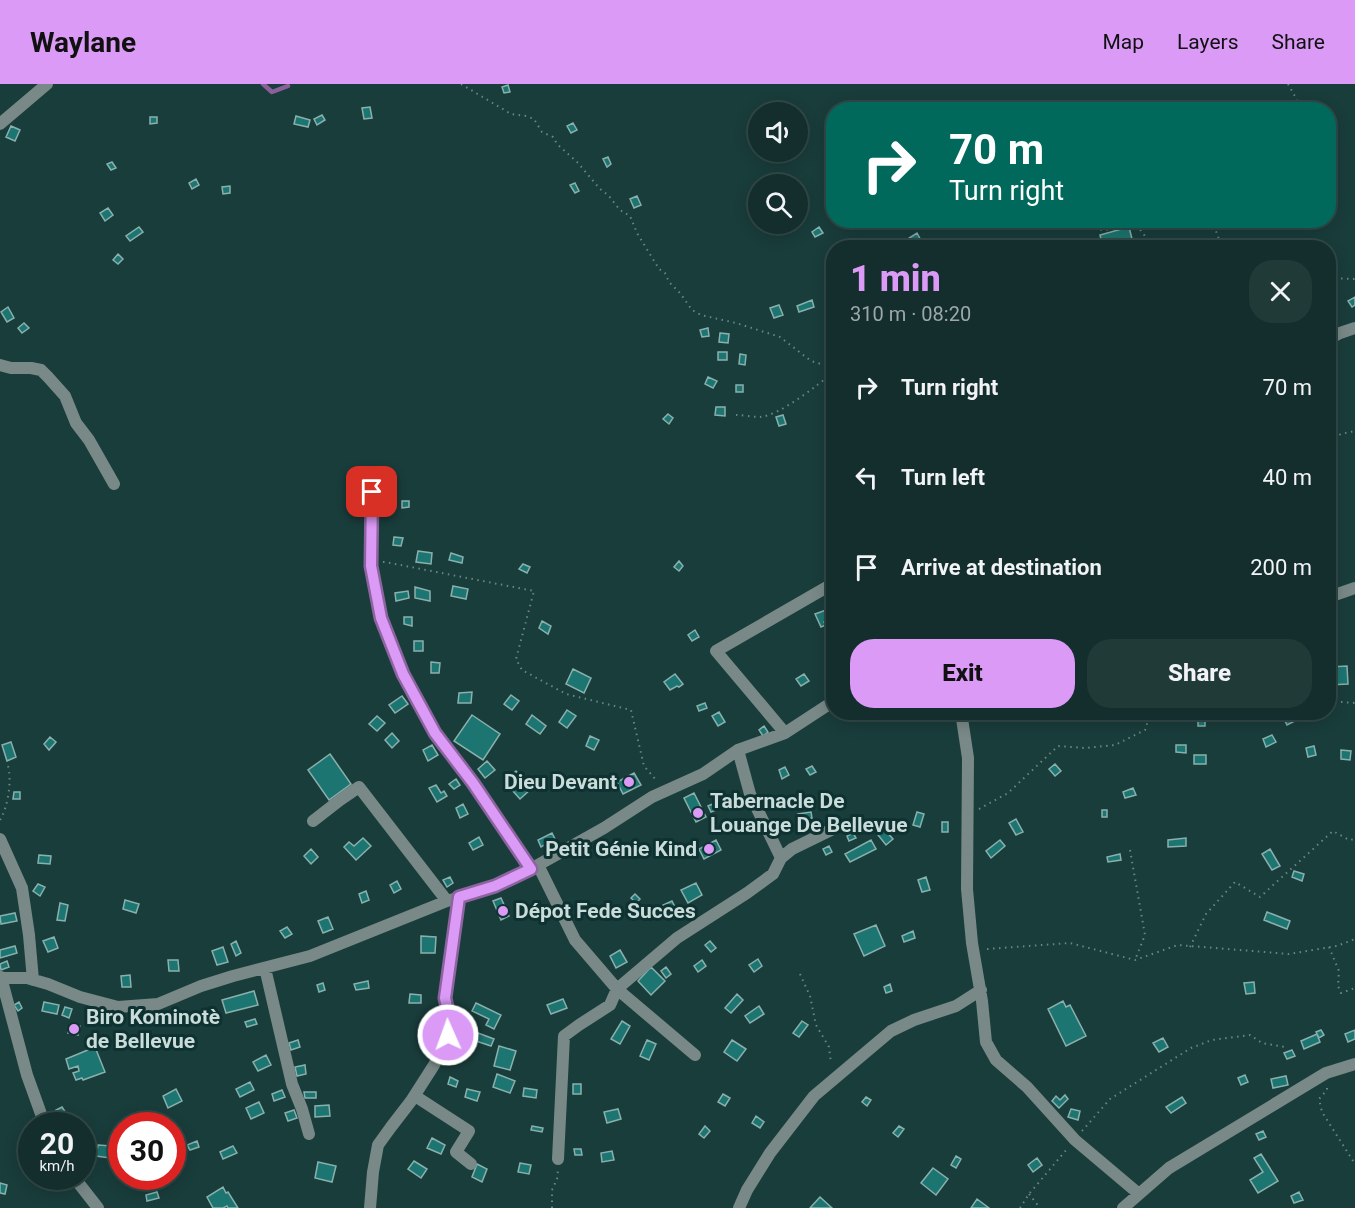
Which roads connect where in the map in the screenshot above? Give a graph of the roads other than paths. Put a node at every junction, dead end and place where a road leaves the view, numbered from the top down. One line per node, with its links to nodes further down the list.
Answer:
1 (47, 84): 2 (street)
2 (0, 124)
3 (1355, 328): 4 (street)
4 (1336, 335)
5 (0, 366): 7 (street)
6 (371, 477): 19 (street)
7 (114, 484)
8 (826, 588): 13 (street)
9 (1355, 588): 10 (street)
10 (1336, 595)
11 (826, 706): 13 (street)
12 (962, 720): 25 (street)
13 (784, 733): 14 (street)
14 (738, 750): 18 (street); 19 (street)
15 (312, 821): 20 (street)
16 (839, 826): 18 (street)
17 (0, 839): 23 (street)
18 (781, 858): 24 (street)
19 (534, 867): 20 (street); 24 (street)
20 (453, 899): 21 (street); 28 (street)
21 (265, 968): 23 (street); 30 (street)
22 (0, 977): 23 (street); 29 (street)
23 (33, 980)
24 (617, 989): 26 (street); 31 (street)
25 (981, 990): 34 (street); 37 (street)
26 (695, 1055)
27 (1355, 1064): 34 (street)
28 (414, 1096): 32 (street); 36 (street)
29 (40, 1112)
30 (309, 1134)
31 (558, 1160)
32 (471, 1164)
33 (84, 1190): 35 (street)
34 (1139, 1194): 38 (street)
35 (98, 1208)
36 (370, 1208)
37 (739, 1208)
38 (1123, 1208)

